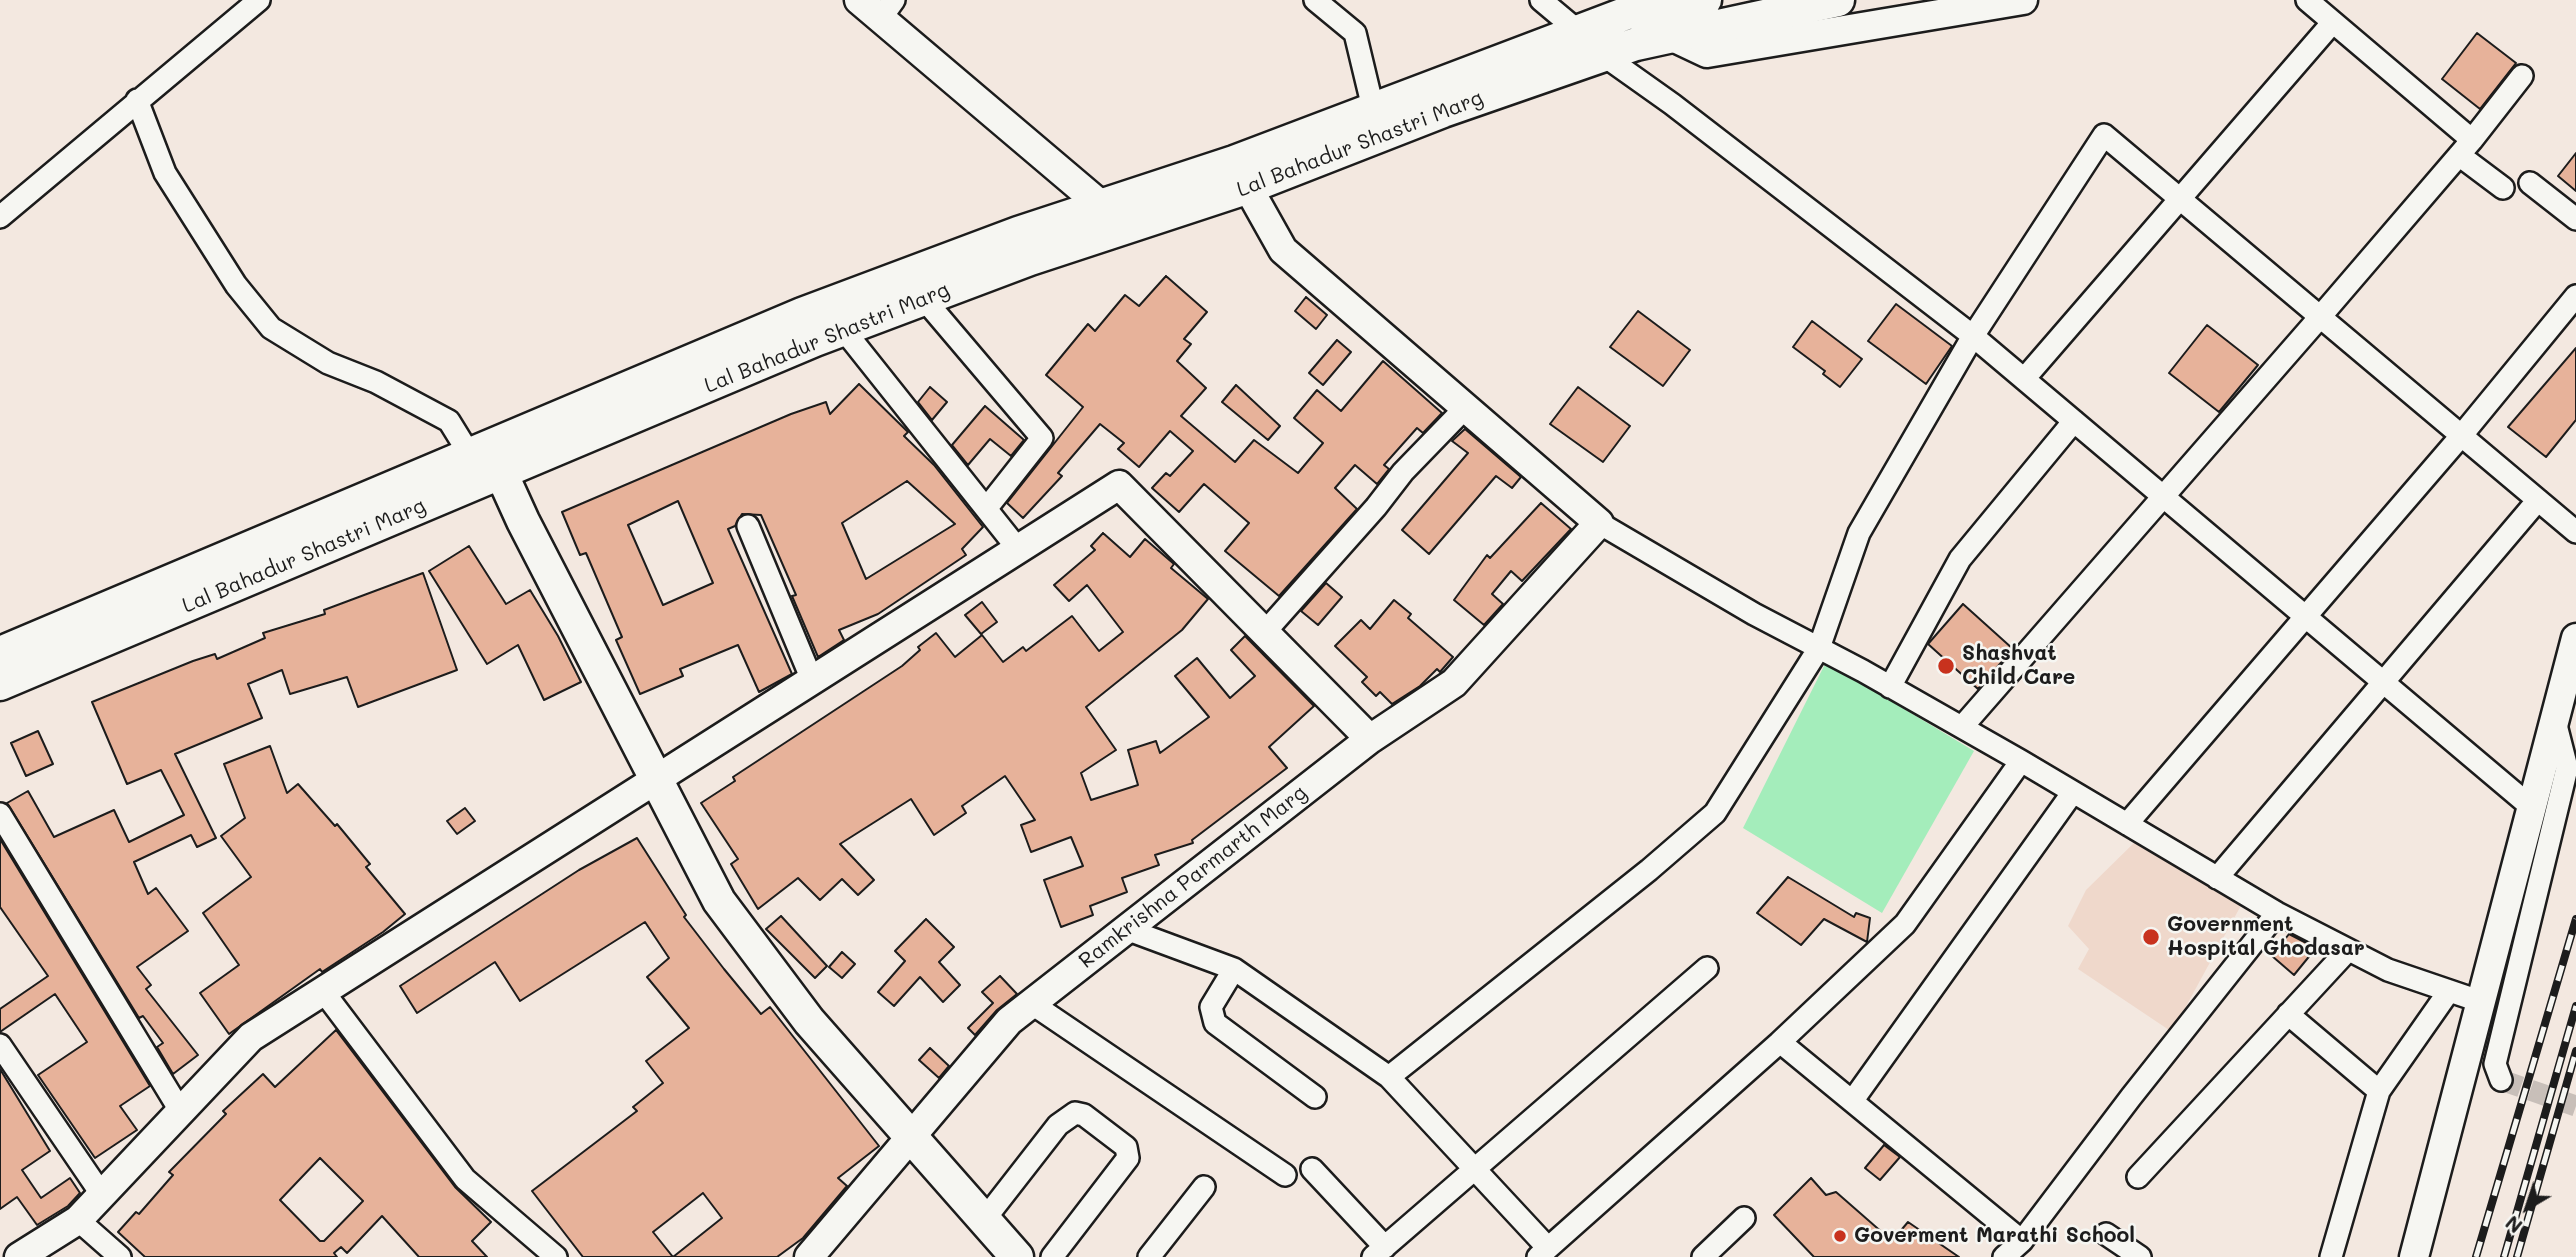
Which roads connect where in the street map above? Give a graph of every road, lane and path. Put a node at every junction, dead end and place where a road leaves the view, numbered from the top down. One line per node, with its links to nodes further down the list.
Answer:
1 (259, 0): 16 (street)
2 (859, 0): 9 (street)
3 (1315, 0): 17 (street)
4 (1541, 0): 12 (street)
5 (1838, 0): 10 (main road)
6 (2023, 0): 13 (street)
7 (2307, 0): 11 (street)
8 (1659, 4): 10 (main road, Lal Bahadur Shastri Marg); 12 (main road, Lal Bahadur Shastri Marg)
9 (888, 9): 23 (street)
10 (1710, 13): 13 (main road, Lal Bahadur Shastri Marg)
11 (2333, 22): 18 (street); 22 (street)
12 (1578, 31): 17 (main road, Lal Bahadur Shastri Marg)
13 (1671, 36): 14 (main road, Lal Bahadur Shastri Marg)
14 (1603, 55): 19 (main road, Lal Bahadur Shastri Marg); 30 (street)
15 (2522, 76): 18 (street)
16 (137, 100): 24 (street); 35 (street)
17 (1373, 108): 19 (main road, Lal Bahadur Shastri Marg)
18 (2466, 148): 21 (street); 28 (street)
19 (1240, 175): 23 (main road, Lal Bahadur Shastri Marg); 27 (main road, Lal Bahadur Shastri Marg); 32 (street)
20 (2530, 183): 25 (street)
21 (2503, 188)
22 (2180, 198): 28 (street); 30 (street); 31 (street)
23 (1102, 206): 35 (main road, Lal Bahadur Shastri Marg)
24 (0, 217)
25 (2576, 219)
26 (2576, 296): 34 (street)
27 (924, 299): 29 (main road, Lal Bahadur Shastri Marg); 38 (street)
28 (2320, 317): 34 (street); 36 (street)
29 (843, 329): 35 (main road, Lal Bahadur Shastri Marg); 38 (street)
30 (1973, 336): 31 (street); 46 (street)
31 (2024, 379): 33 (street)
32 (1465, 408): 39 (street); 44 (street)
33 (2074, 421): 36 (street); 51 (street)
34 (2461, 436): 37 (street); 43 (street)
35 (488, 458): 47 (main road, Lal Bahadur Shastri Marg); 50 (main road, Lal Bahadur Shastri Marg); 56 (main road)
36 (2162, 495): 43 (street); 53 (street)
37 (2538, 500): 41 (street); 49 (street)
38 (986, 509): 42 (street)
39 (1599, 523): 46 (street); 54 (street, Ramkrishna Parmarth Marg)
40 (748, 526): 48 (street)
41 (2576, 532)
42 (1017, 549): 44 (street); 48 (street)
43 (2305, 615): 49 (street); 60 (street)
44 (1264, 633): 54 (street)
45 (2576, 638): 52 (street)
46 (1819, 648): 51 (street); 74 (street)
47 (0, 653)
48 (812, 680): 56 (street)
49 (2383, 682): 58 (street); 61 (street)
50 (0, 684)
51 (1890, 687): 53 (street)
52 (2554, 716): 58 (street); 75 (street)
53 (1962, 727): 55 (street)
54 (1370, 740): 63 (street, Ramkrishna Parmarth Marg)
55 (2021, 761): 57 (street); 72 (street)
56 (654, 779): 67 (street); 80 (main road)
57 (2073, 792): 60 (street); 78 (street)
58 (2530, 806): 69 (street)
59 (0, 814): 79 (street)
60 (2127, 824): 61 (street)
61 (2217, 878): 62 (street)
62 (2277, 913): 64 (street); 91 (street)
63 (1126, 929): 66 (street); 70 (street, Ramkrishna Parmarth Marg)
64 (2348, 950): 68 (street); 71 (street)
65 (1707, 968): 82 (street)
66 (1234, 969): 74 (street); 77 (street)
67 (323, 991): 79 (street); 96 (street)
68 (2449, 991): 69 (street); 76 (street)
69 (2479, 1001): 105 (street)
70 (1031, 1003): 80 (street, Ramkrishna Parmarth Marg); 83 (street)
71 (2288, 1013): 76 (street); 84 (street)
72 (1780, 1042): 78 (street); 93 (street)
73 (0, 1045): 86 (street)
74 (1389, 1077): 82 (street)
75 (2501, 1080)
76 (2379, 1091): 104 (street)
77 (1315, 1097)
78 (1853, 1100): 91 (street)
79 (181, 1112): 86 (street)
80 (911, 1138): 89 (main road); 97 (street, Ramkrishna Parmarth Marg)
81 (1312, 1169): 92 (street)
82 (1475, 1169): 92 (street); 93 (street)
83 (1285, 1175)
84 (2138, 1177)
85 (1204, 1187): 100 (street)
86 (102, 1195): 88 (street)
87 (1744, 1217): 101 (street)
88 (78, 1220): 94 (street); 95 (street)
89 (984, 1220): 98 (main road); 99 (street)
90 (2106, 1234): 103 (street)
91 (2022, 1241): 102 (street)
92 (1379, 1252)
93 (1543, 1253)
94 (19, 1257)
95 (120, 1257)
96 (556, 1257)
97 (809, 1257)
98 (1017, 1257)
99 (1052, 1257)
100 (1149, 1257)
101 (1703, 1257)
102 (2004, 1257)
103 (2140, 1257)
104 (2331, 1257)
105 (2414, 1257)

